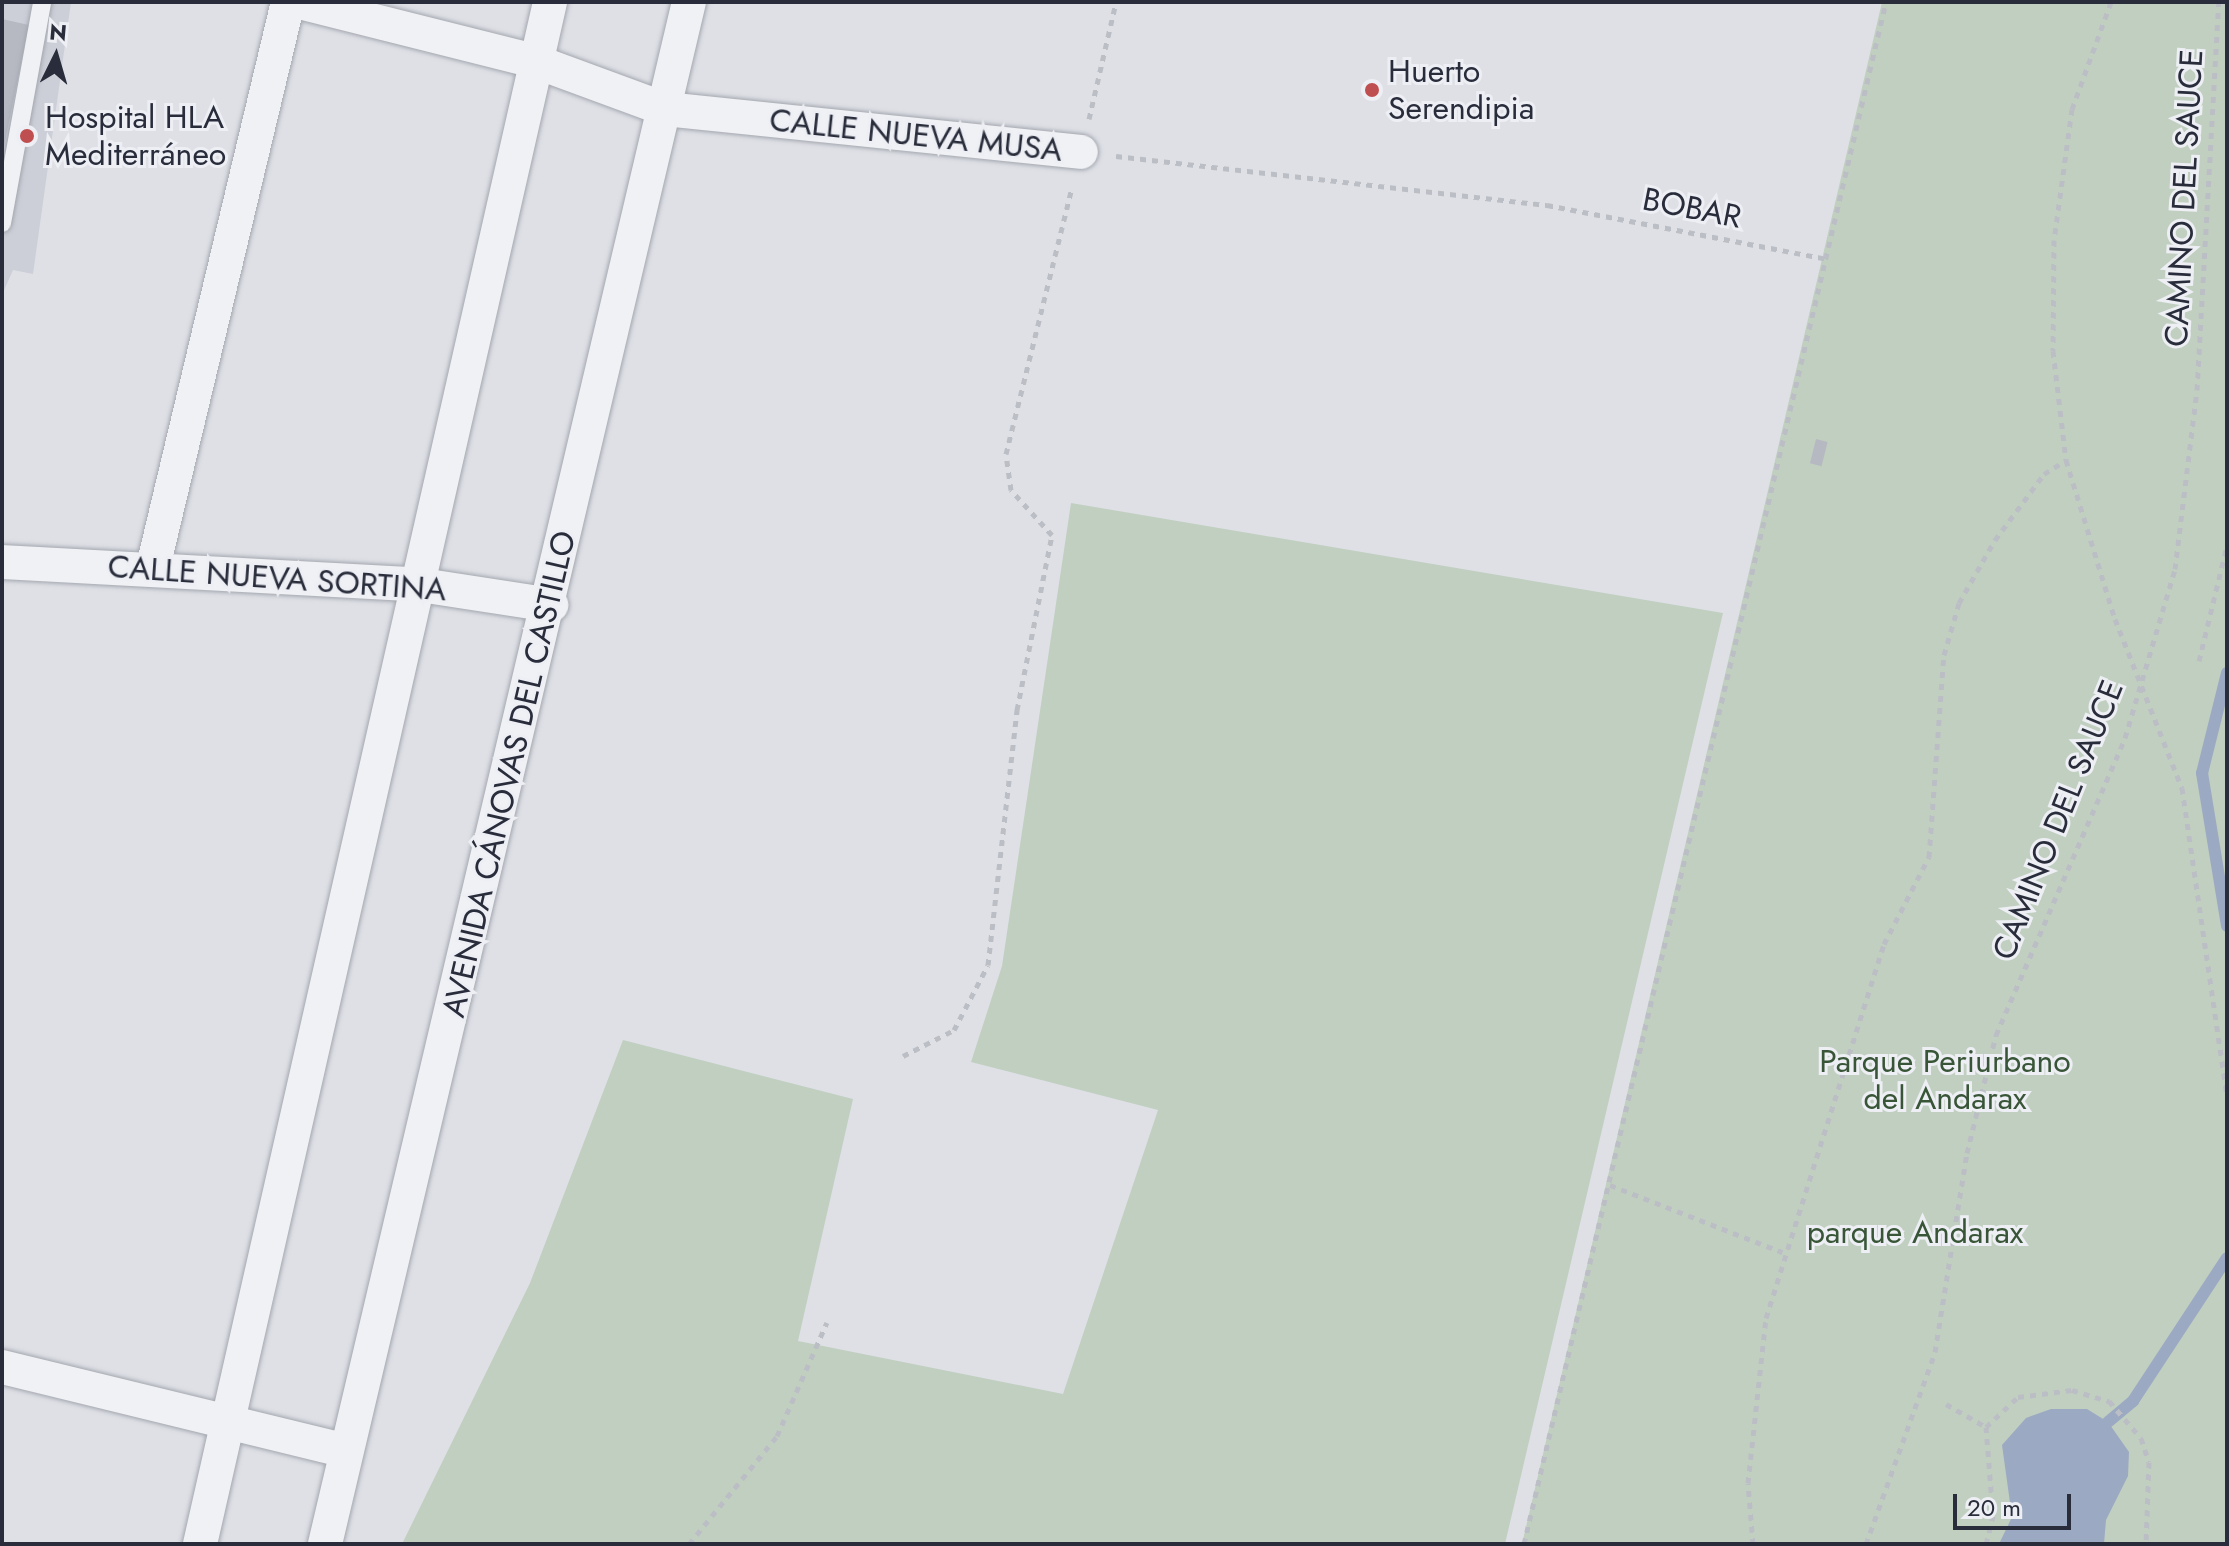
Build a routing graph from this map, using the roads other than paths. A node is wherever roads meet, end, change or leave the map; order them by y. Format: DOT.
graph roads {
  1 [pos="42,2"];
  2 [pos="288,2"];
  3 [pos="299,2"];
  4 [pos="550,2"];
  5 [pos="689,2"];
  6 [pos="537,62"];
  7 [pos="665,109"];
  8 [pos="1081,152"];
  9 [pos="2,223"];
  10 [pos="2,562"];
  11 [pos="153,567"];
  12 [pos="414,584"];
  13 [pos="551,605"];
  14 [pos="2,1367"];
  15 [pos="231,1424"];
  16 [pos="346,1451"];
  17 [pos="200,1544"];
  18 [pos="325,1544"];
  1 -- 9 [label="lane"];
  2 -- 11 [label="street"];
  3 -- 6 [label="street, CALLE NUEVA MUSA"];
  4 -- 6 [label="street"];
  5 -- 7 [label="street, AVENIDA CÁNOVAS DEL CASTILLO"];
  6 -- 7 [label="street, CALLE NUEVA MUSA"];
  6 -- 12 [label="street"];
  7 -- 8 [label="street, CALLE NUEVA MUSA"];
  7 -- 13 [label="street, AVENIDA CÁNOVAS DEL CASTILLO"];
  10 -- 11 [label="street, CALLE NUEVA SORTINA"];
  11 -- 12 [label="street, CALLE NUEVA SORTINA"];
  12 -- 13 [label="street, CALLE NUEVA SORTINA"];
  12 -- 15 [label="street"];
  13 -- 16 [label="street, AVENIDA CÁNOVAS DEL CASTILLO"];
  14 -- 15 [label="street"];
  15 -- 16 [label="street"];
  15 -- 17 [label="street"];
  16 -- 18 [label="street, AVENIDA CÁNOVAS DEL CASTILLO"];
}
